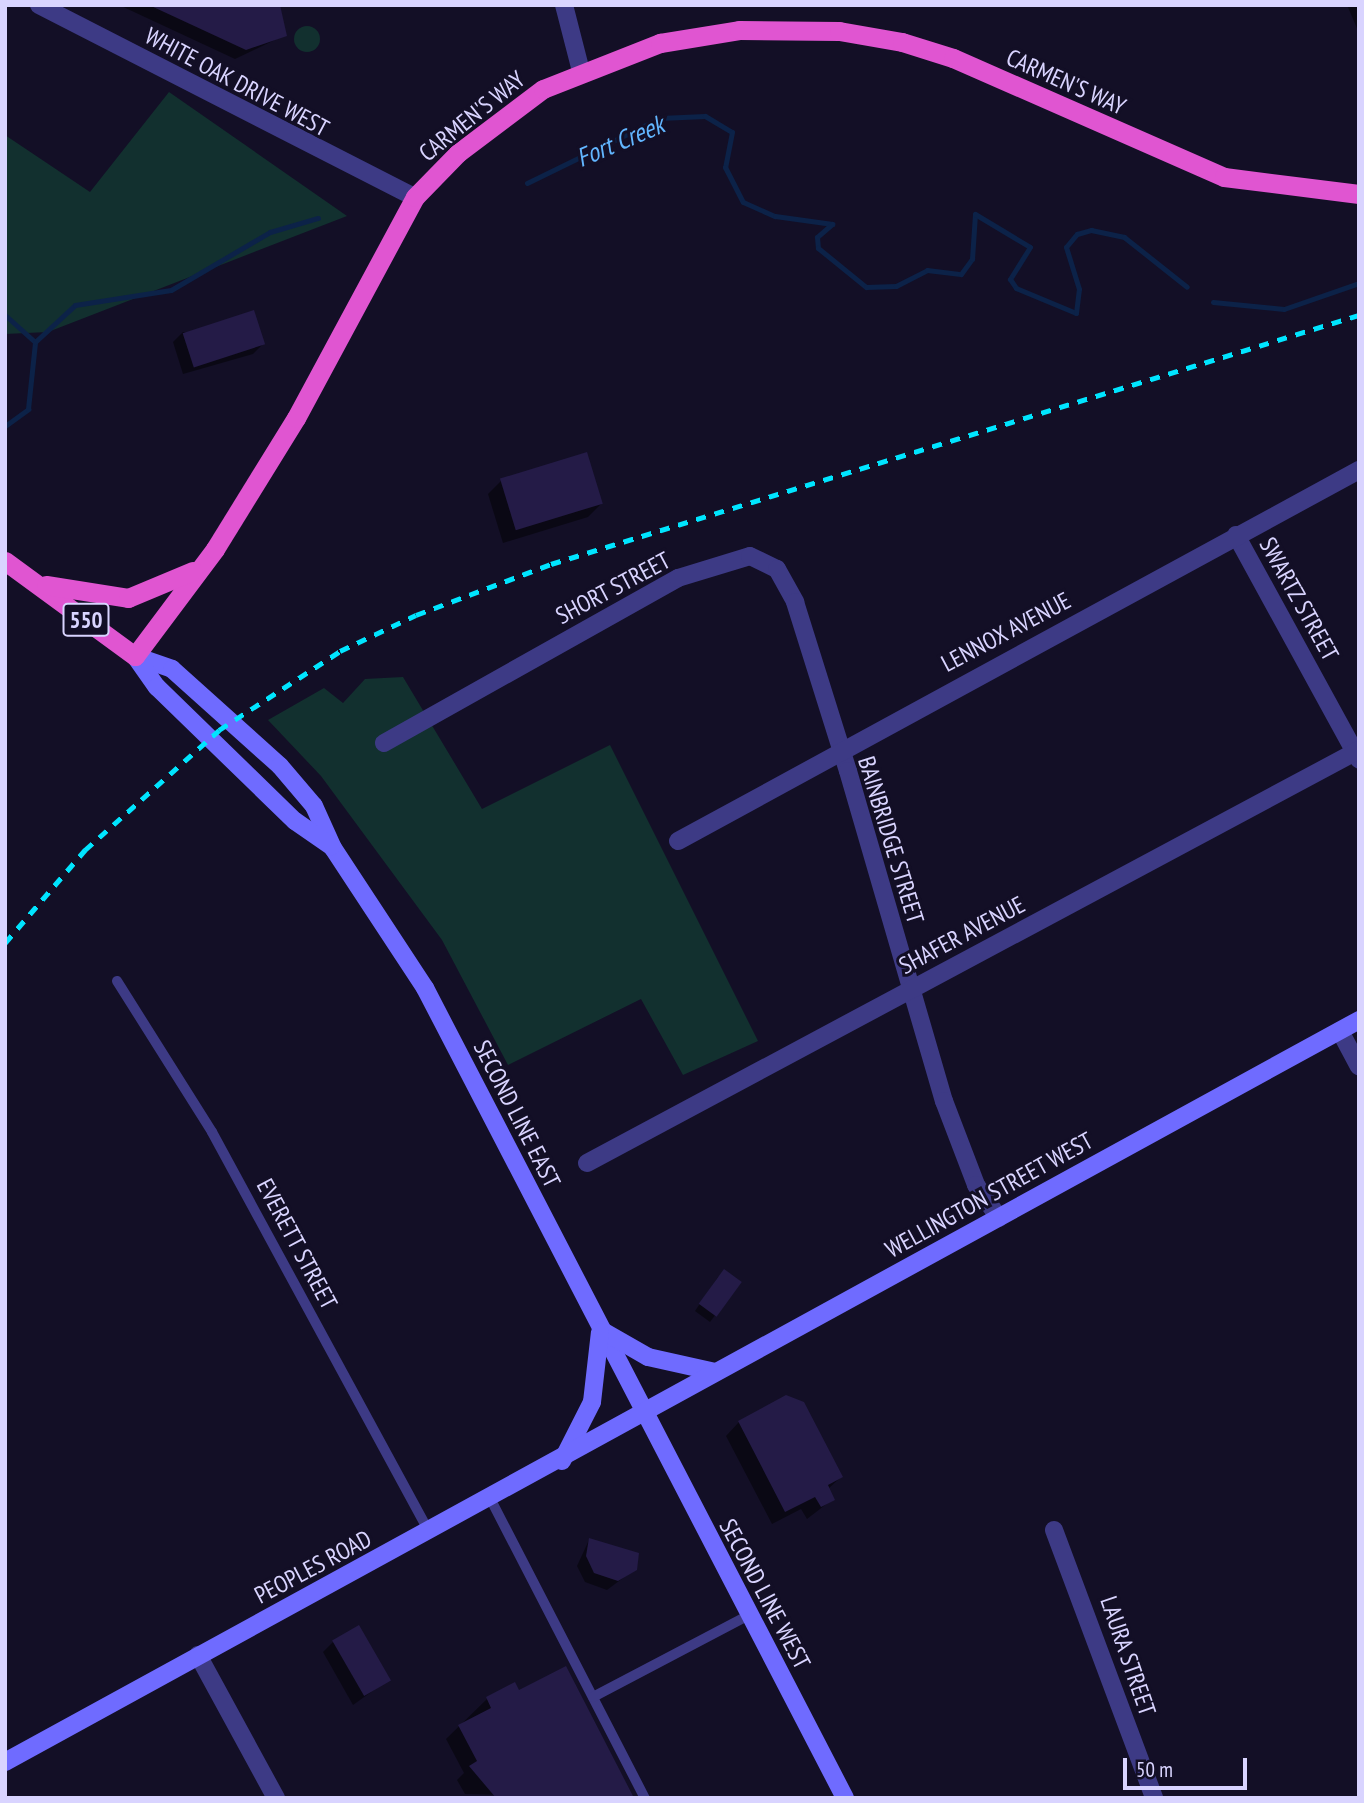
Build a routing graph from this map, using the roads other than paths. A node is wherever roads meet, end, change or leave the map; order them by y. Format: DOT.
graph roads {
  1 [pos="39,5"];
  2 [pos="564,5"];
  3 [pos="581,71"];
  4 [pos="1359,194"];
  5 [pos="415,197"];
  6 [pos="1359,470"];
  7 [pos="1236,536"];
  8 [pos="5,561"];
  9 [pos="204,564"];
  10 [pos="38,584"];
  11 [pos="135,656"];
  12 [pos="384,743"];
  13 [pos="837,752"];
  14 [pos="1357,754"];
  15 [pos="678,841"];
  16 [pos="333,848"];
  17 [pos="117,981"];
  18 [pos="914,988"];
  19 [pos="1359,1020"];
  20 [pos="1340,1031"];
  21 [pos="1359,1066"];
  22 [pos="587,1163"];
  23 [pos="999,1218"];
  24 [pos="600,1329"];
  25 [pos="715,1372"];
  26 [pos="642,1412"];
  27 [pos="562,1461"];
  28 [pos="491,1500"];
  29 [pos="1054,1530"];
  30 [pos="429,1533"];
  31 [pos="749,1615"];
  32 [pos="198,1655"];
  33 [pos="593,1697"];
  34 [pos="5,1762"];
  35 [pos="275,1798"];
  36 [pos="645,1798"];
  37 [pos="845,1798"];
  38 [pos="1154,1798"];
  1 -- 5 [label="street, WHITE OAK DRIVE WEST"];
  2 -- 3 [label="street"];
  3 -- 4 [label="highway, CARMEN'S WAY"];
  3 -- 5 [label="highway, CARMEN'S WAY"];
  5 -- 9 [label="highway, CARMEN'S WAY"];
  6 -- 7 [label="street, LENNOX AVENUE"];
  7 -- 13 [label="street, LENNOX AVENUE"];
  7 -- 14 [label="street, SWARTZ STREET"];
  8 -- 10 [label="highway, SECOND LINE EAST / 550"];
  9 -- 10 [label="highway"];
  9 -- 11 [label="highway, CARMEN'S WAY"];
  10 -- 11 [label="highway, SECOND LINE EAST / 550"];
  11 -- 16 [label="main road, SECOND LINE EAST / 550"];
  11 -- 16 [label="main road, SECOND LINE EAST / 550"];
  12 -- 13 [label="street, SHORT STREET"];
  13 -- 15 [label="street, LENNOX AVENUE"];
  13 -- 18 [label="street, BAINBRIDGE STREET"];
  14 -- 18 [label="street, SHAFER AVENUE"];
  16 -- 24 [label="main road, SECOND LINE EAST / 550"];
  17 -- 30 [label="lane, EVERETT STREET"];
  18 -- 22 [label="street, SHAFER AVENUE"];
  18 -- 23 [label="street, BAINBRIDGE STREET"];
  19 -- 20 [label="main road, WELLINGTON STREET WEST"];
  20 -- 21 [label="street"];
  20 -- 23 [label="main road, WELLINGTON STREET WEST"];
  23 -- 25 [label="main road, WELLINGTON STREET WEST"];
  24 -- 25 [label="main road"];
  24 -- 26 [label="main road, SECOND LINE EAST / 550"];
  24 -- 27 [label="main road"];
  25 -- 26 [label="main road, WELLINGTON STREET WEST"];
  26 -- 27 [label="main road, PEOPLES ROAD"];
  26 -- 31 [label="main road, SECOND LINE WEST / 550"];
  27 -- 28 [label="main road, PEOPLES ROAD"];
  28 -- 30 [label="main road, PEOPLES ROAD"];
  28 -- 33 [label="lane"];
  29 -- 38 [label="street, LAURA STREET"];
  30 -- 32 [label="main road, PEOPLES ROAD"];
  31 -- 33 [label="lane"];
  31 -- 37 [label="main road, SECOND LINE WEST / 550"];
  32 -- 34 [label="main road, PEOPLES ROAD"];
  32 -- 35 [label="street"];
  33 -- 36 [label="lane"];
}
